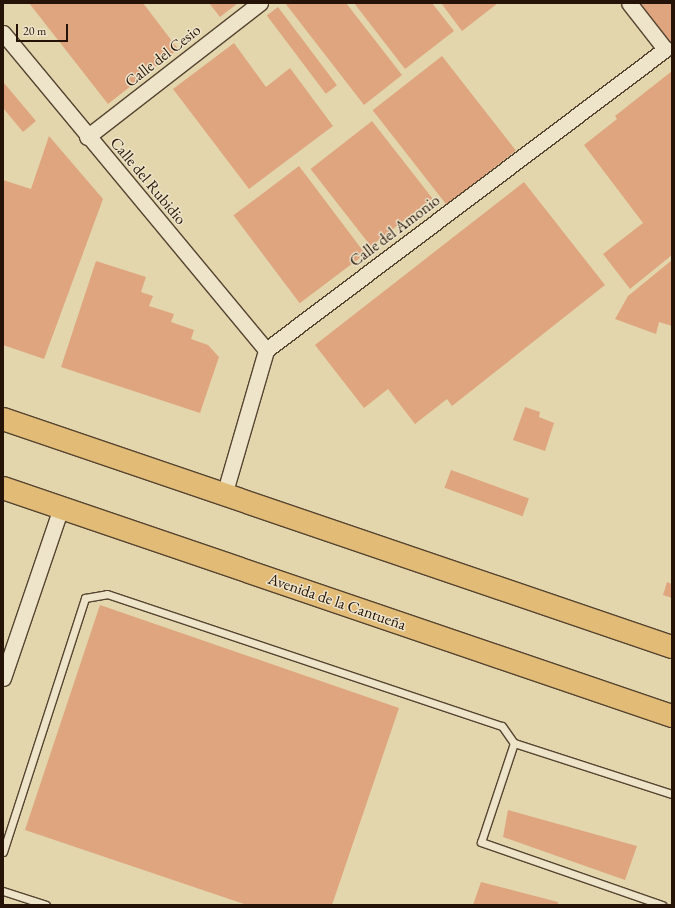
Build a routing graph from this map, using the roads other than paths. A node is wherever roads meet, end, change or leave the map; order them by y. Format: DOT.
graph roads {
  1 [pos="260,3"];
  2 [pos="629,3"];
  3 [pos="3,33"];
  4 [pos="87,137"];
  5 [pos="266,350"];
  6 [pos="3,419"];
  7 [pos="3,488"];
  8 [pos="224,495"];
  9 [pos="61,508"];
  10 [pos="672,646"];
  11 [pos="3,678"];
  12 [pos="672,716"];
  13 [pos="514,744"];
  14 [pos="672,794"];
  15 [pos="3,852"];
  16 [pos="3,891"];
  17 [pos="46,905"];
  18 [pos="662,905"];
  1 -- 4 [label="street, Calle del Cesio"];
  2 -- 5 [label="street, Calle del Amonio"];
  3 -- 4 [label="street, Calle del Rubidio"];
  4 -- 5 [label="street, Calle del Rubidio"];
  5 -- 8 [label="street"];
  6 -- 8 [label="main road"];
  7 -- 9 [label="main road, Avenida de la Cantueña"];
  8 -- 10 [label="main road"];
  9 -- 11 [label="street"];
  9 -- 12 [label="main road, Avenida de la Cantueña"];
  13 -- 14 [label="lane"];
  13 -- 15 [label="lane"];
  13 -- 18 [label="lane"];
  16 -- 17 [label="lane"];
}
